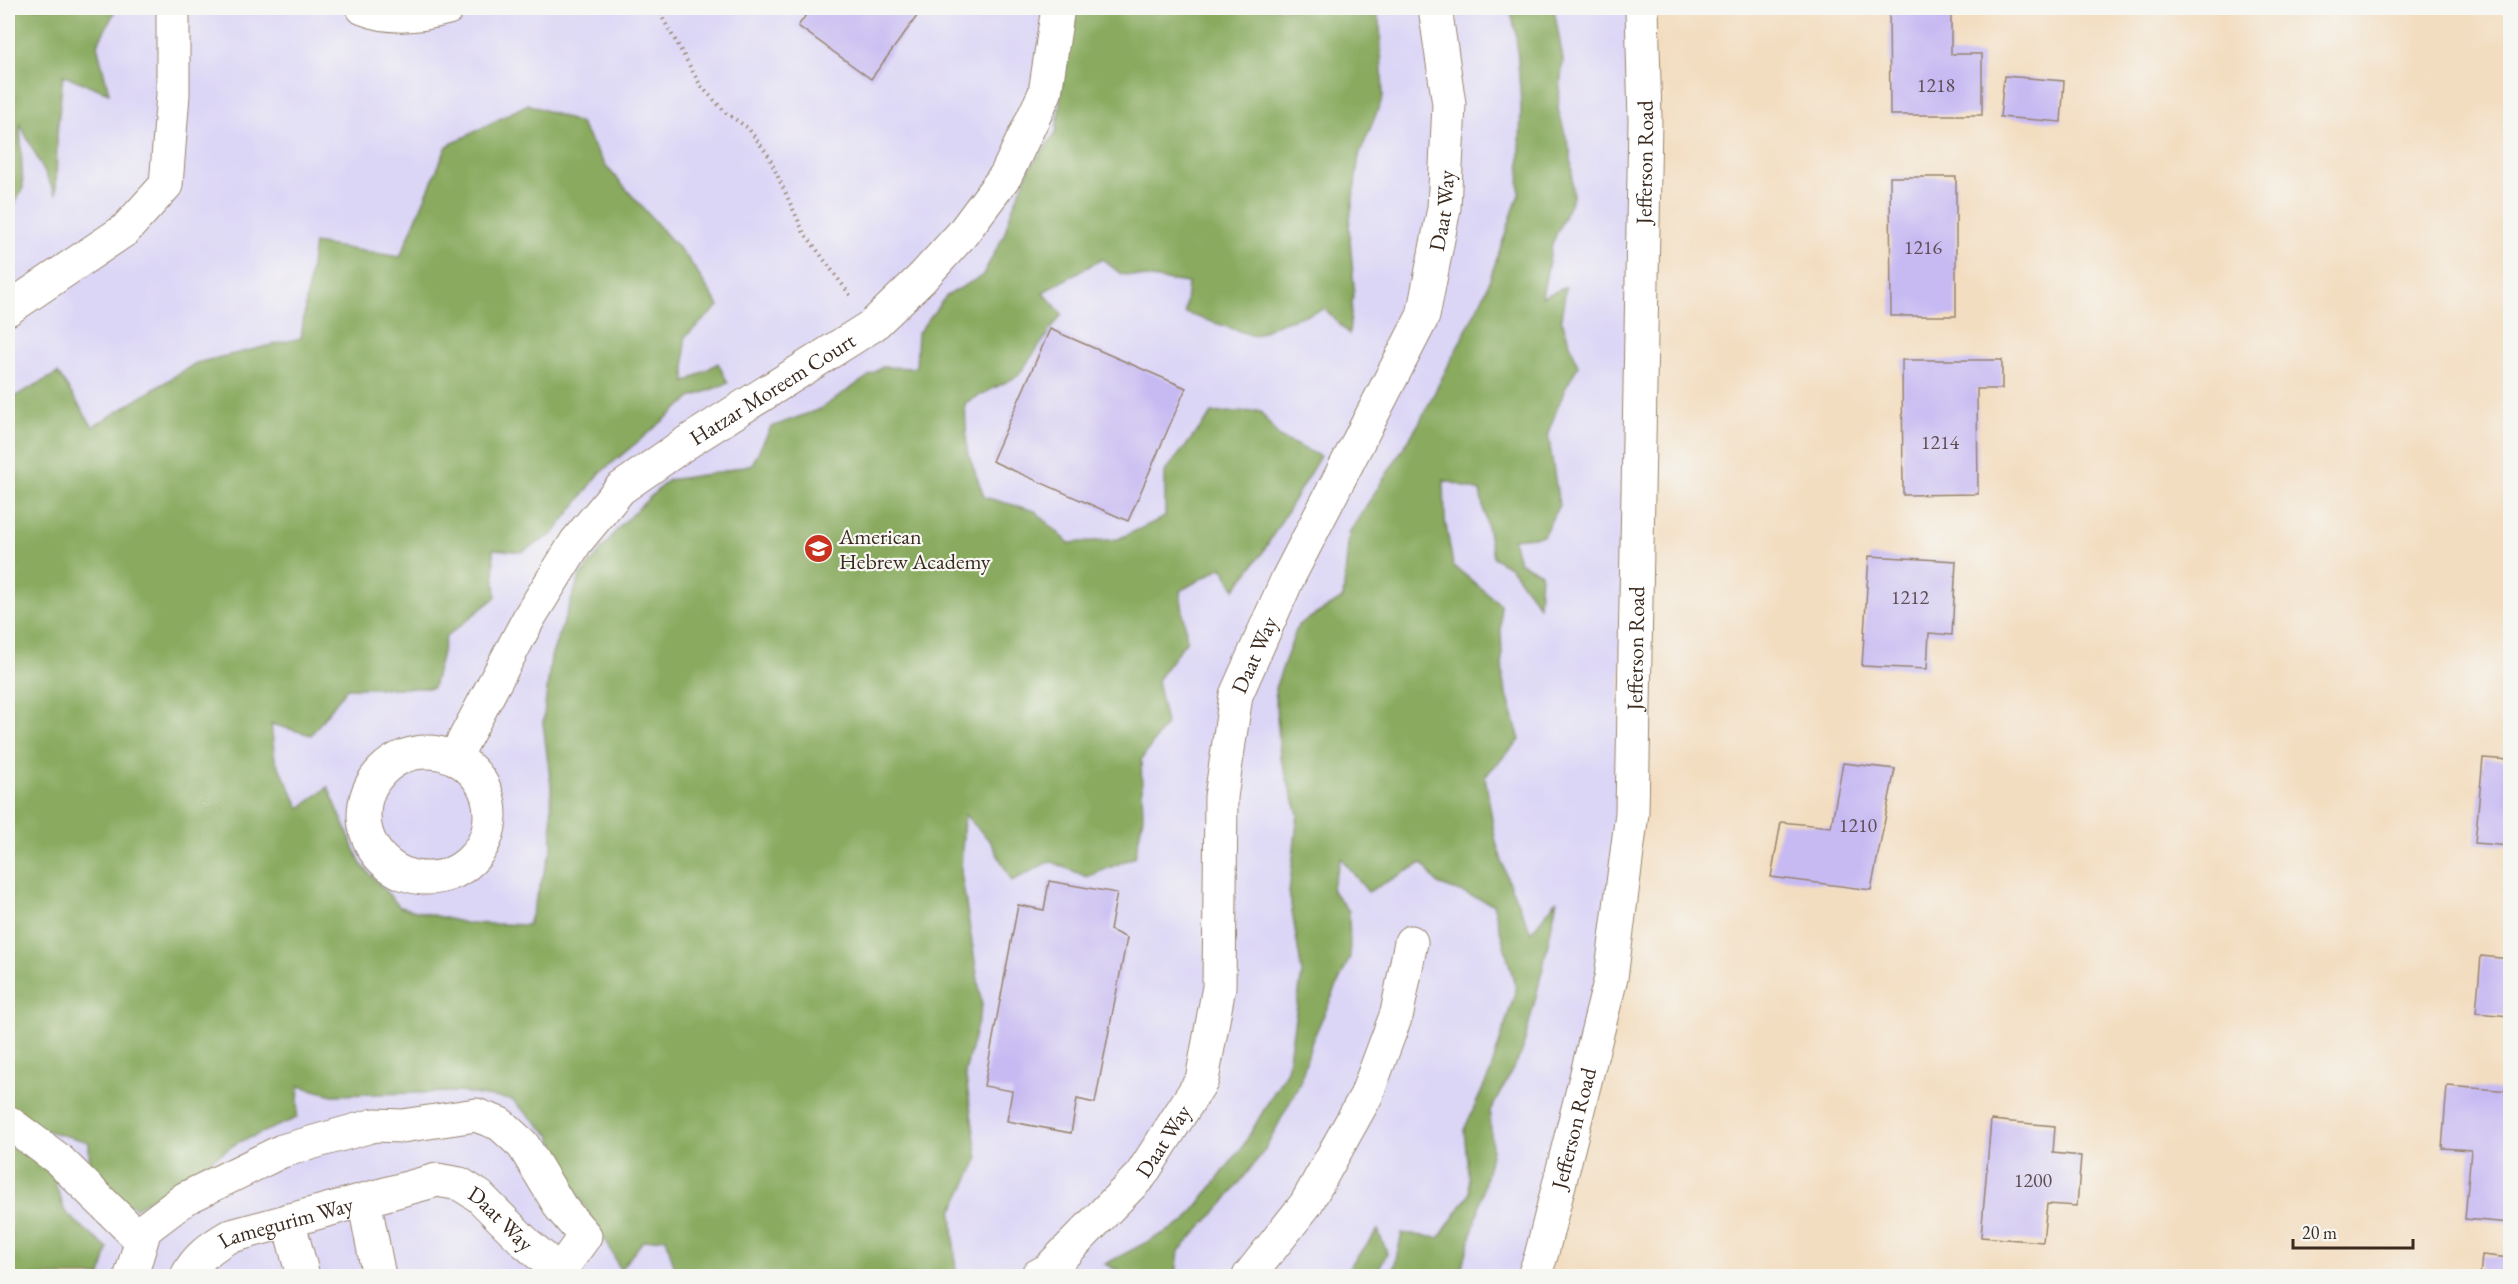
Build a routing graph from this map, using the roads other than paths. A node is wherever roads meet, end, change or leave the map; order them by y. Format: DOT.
graph roads {
  1 [pos="173,8"];
  2 [pos="363,8"];
  3 [pos="448,8"];
  4 [pos="1058,8"];
  5 [pos="1435,8"];
  6 [pos="1642,8"];
  7 [pos="8,309"];
  8 [pos="455,758"];
  9 [pos="1411,942"];
  10 [pos="8,1122"];
  11 [pos="364,1200"];
  12 [pos="288,1220"];
  13 [pos="141,1240"];
  14 [pos="562,1274"];
  15 [pos="1046,1274"];
  16 [pos="131,1276"];
  17 [pos="187,1276"];
  18 [pos="303,1276"];
  19 [pos="380,1276"];
  20 [pos="1249,1276"];
  21 [pos="1534,1276"];
  1 -- 7 [label="street"];
  2 -- 3 [label="street"];
  4 -- 8 [label="street, Hatzar Moreem Court"];
  5 -- 15 [label="street, Daat Way"];
  6 -- 21 [label="street, Jefferson Road"];
  9 -- 20 [label="street"];
  10 -- 13 [label="street"];
  11 -- 12 [label="street, Lamegurim Way"];
  11 -- 14 [label="street, Daat Way"];
  11 -- 19 [label="street"];
  12 -- 17 [label="street, Lamegurim Way"];
  12 -- 18 [label="street"];
  13 -- 14 [label="street"];
  13 -- 16 [label="street"];
}
